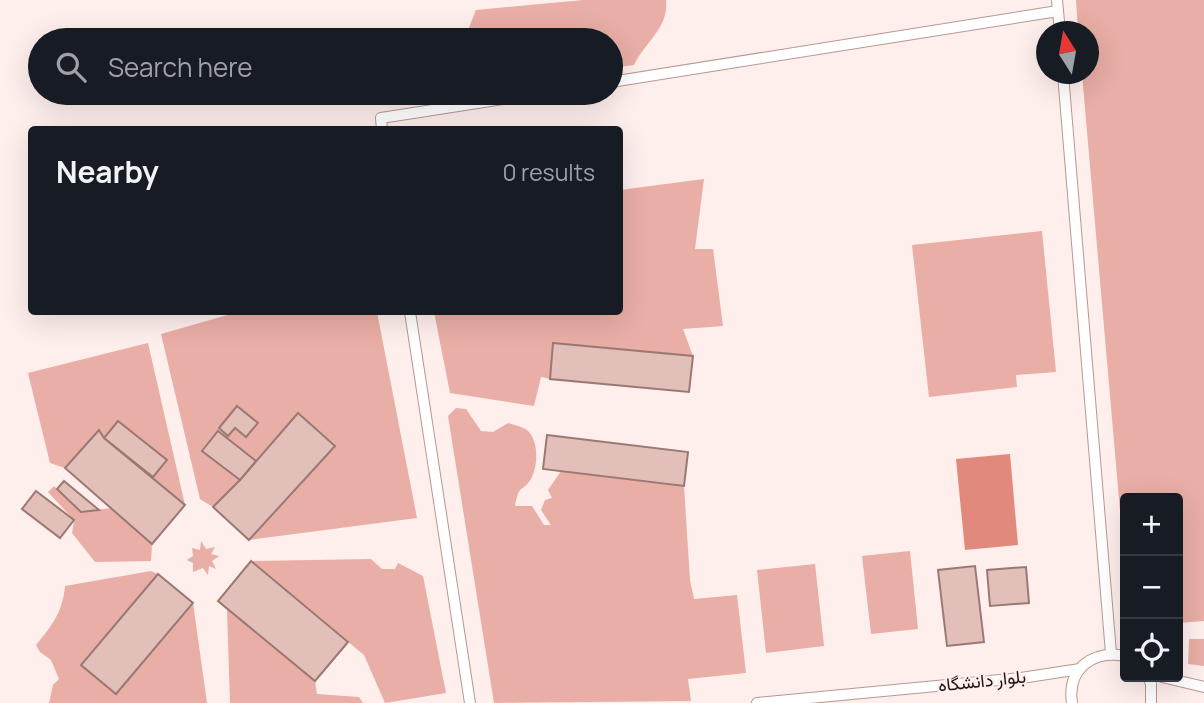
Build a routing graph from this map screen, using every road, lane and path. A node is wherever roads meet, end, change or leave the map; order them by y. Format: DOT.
graph roads {
  1 [pos="1057,5"];
  2 [pos="623,80"];
  3 [pos="1064,84"];
  4 [pos="465,105"];
  5 [pos="382,126"];
  6 [pos="410,315"];
  7 [pos="1111,653"];
  8 [pos="1120,655"];
  9 [pos="1080,669"];
  10 [pos="1151,682"];
  11 [pos="1183,682"];
  12 [pos="1204,687"];
  13 [pos="470,703"];
  14 [pos="757,703"];
  15 [pos="1072,703"];
  16 [pos="1151,703"];
  1 -- 2 [label="lane"];
  3 -- 7 [label="lane"];
  4 -- 5 [label="lane"];
  6 -- 13 [label="lane"];
  7 -- 8 [label="lane"];
  7 -- 9 [label="lane, بلوار دانشگاه"];
  9 -- 14 [label="lane, بلوار دانشگاه"];
  9 -- 15 [label="lane"];
  10 -- 16 [label="lane"];
  11 -- 12 [label="lane"];
}
